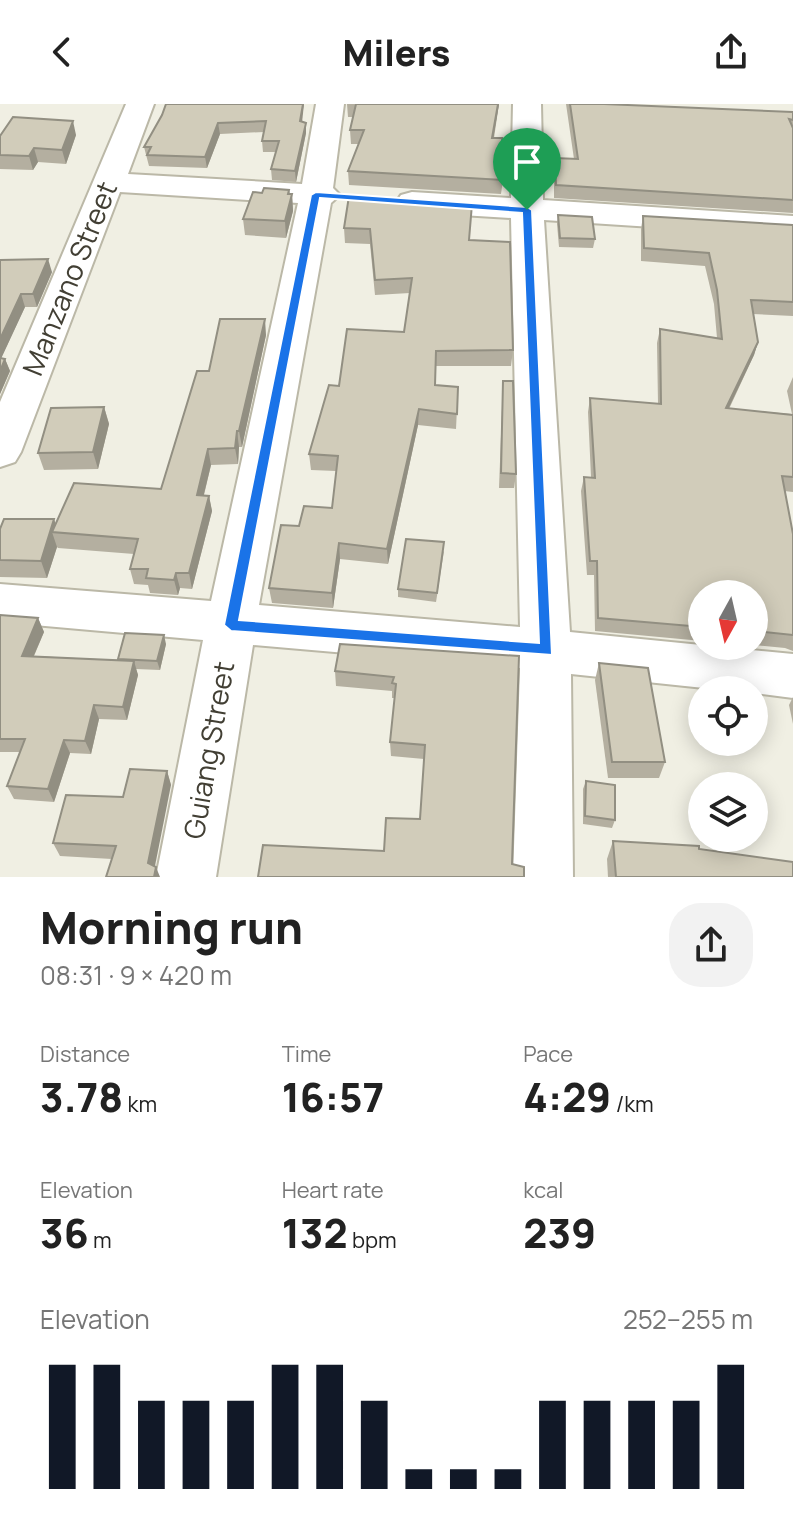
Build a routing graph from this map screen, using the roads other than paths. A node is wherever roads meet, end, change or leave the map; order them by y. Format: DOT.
graph roads {
  1 [pos="140,104"];
  2 [pos="330,104"];
  3 [pos="527,104"];
  4 [pos="107,182"];
  5 [pos="316,195"];
  6 [pos="527,210"];
  7 [pos="793,226"];
  8 [pos="0,452"];
  9 [pos="0,603"];
  10 [pos="231,625"];
  11 [pos="546,650"];
  12 [pos="793,676"];
  13 [pos="186,877"];
  14 [pos="543,877"];
  1 -- 4 [label="street, Manzano Street"];
  2 -- 5 [label="street, Guiang Street"];
  3 -- 6 [label="street"];
  4 -- 5 [label="street"];
  4 -- 8 [label="street, Manzano Street"];
  5 -- 6 [label="street"];
  5 -- 10 [label="street, Guiang Street"];
  6 -- 7 [label="street"];
  6 -- 11 [label="street"];
  9 -- 10 [label="street"];
  10 -- 11 [label="street"];
  10 -- 13 [label="street, Guiang Street"];
  11 -- 12 [label="street"];
  11 -- 14 [label="street"];
}
